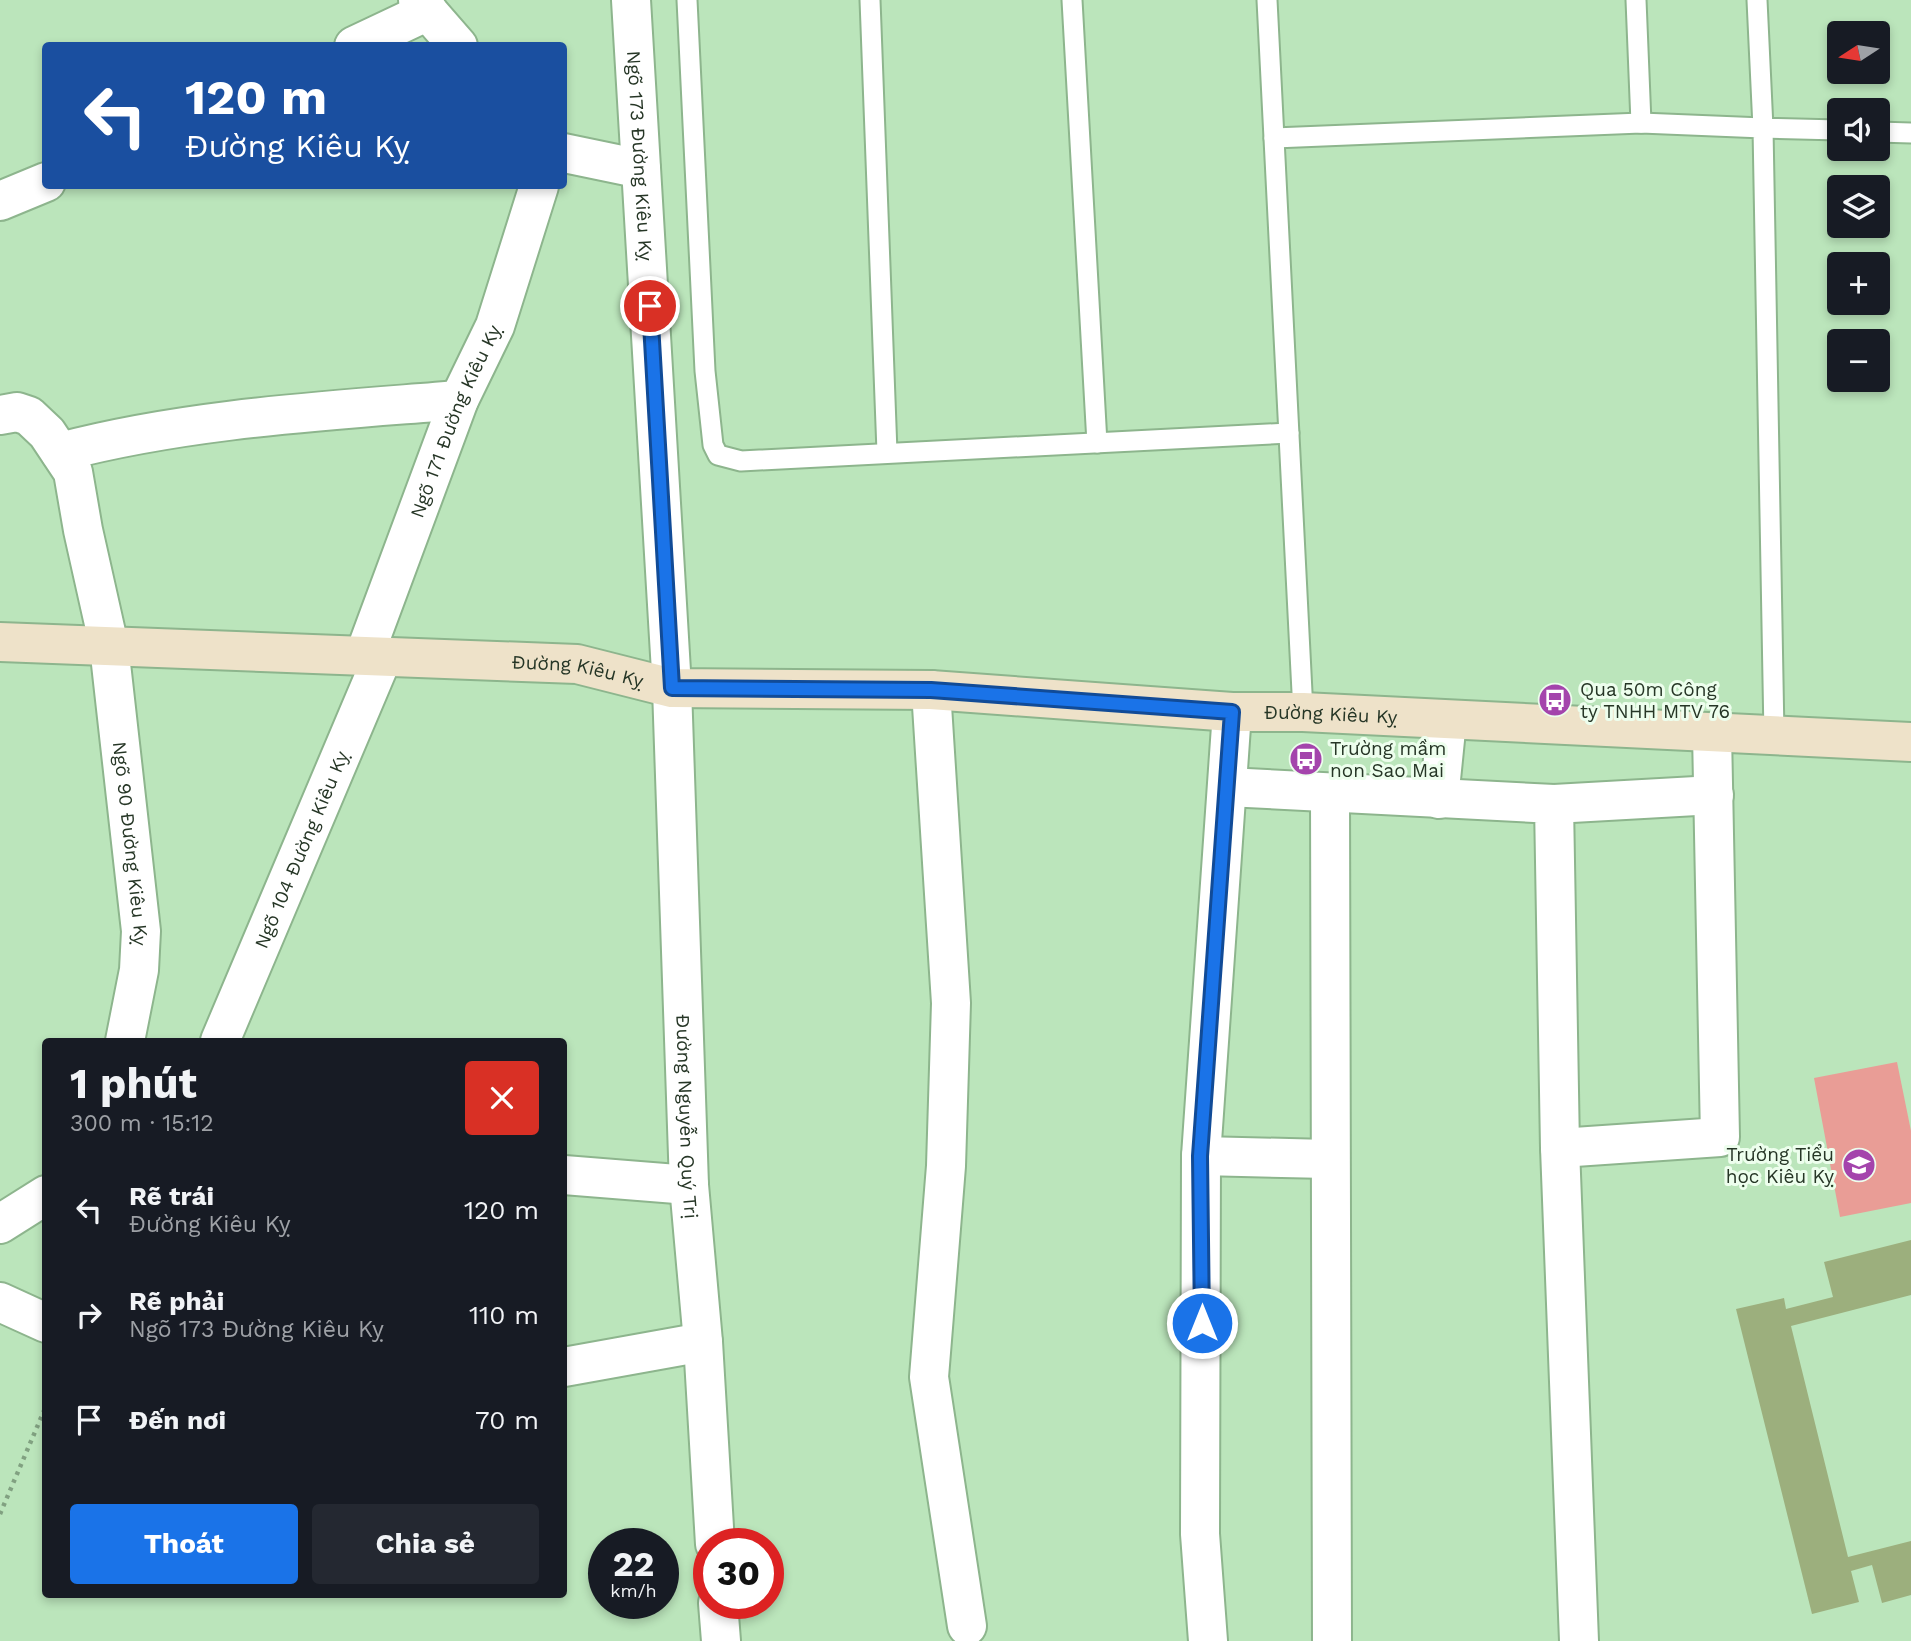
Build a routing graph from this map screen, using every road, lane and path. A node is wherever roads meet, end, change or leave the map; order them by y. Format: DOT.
graph roads {
  1 [pos="631,0"];
  2 [pos="687,0"];
  3 [pos="870,0"];
  4 [pos="1072,0"];
  5 [pos="1267,0"];
  6 [pos="1636,0"];
  7 [pos="1757,0"];
  8 [pos="423,6"];
  9 [pos="361,42"];
  10 [pos="454,42"];
  11 [pos="1641,123"];
  12 [pos="1763,128"];
  13 [pos="1827,130"];
  14 [pos="1890,132"];
  15 [pos="1911,133"];
  16 [pos="1274,138"];
  17 [pos="567,154"];
  18 [pos="641,169"];
  19 [pos="42,184"];
  20 [pos="539,189"];
  21 [pos="0,201"];
  22 [pos="459,400"];
  23 [pos="0,415"];
  24 [pos="1289,433"];
  25 [pos="1097,443"];
  26 [pos="60,452"];
  27 [pos="887,452"];
  28 [pos="0,642"];
  29 [pos="109,646"];
  30 [pos="374,656"];
  31 [pos="672,688"];
  32 [pos="931,690"];
  33 [pos="1232,712"];
  34 [pos="1303,712"];
  35 [pos="1447,720"];
  36 [pos="1712,733"];
  37 [pos="1774,736"];
  38 [pos="1911,742"];
  39 [pos="1227,787"];
  40 [pos="1330,794"];
  41 [pos="1714,795"];
  42 [pos="1438,799"];
  43 [pos="1554,804"];
  44 [pos="126,1038"];
  45 [pos="221,1038"];
  46 [pos="1560,1148"];
  47 [pos="1200,1156"];
  48 [pos="1328,1159"];
  49 [pos="567,1175"];
  50 [pos="689,1185"];
  51 [pos="42,1198"];
  52 [pos="0,1224"];
  53 [pos="0,1302"];
  54 [pos="42,1322"];
  55 [pos="704,1342"];
  56 [pos="567,1366"];
  57 [pos="42,1415"];
  58 [pos="0,1514"];
  59 [pos="714,1528"];
  60 [pos="719,1619"];
  61 [pos="967,1626"];
  62 [pos="720,1641"];
  63 [pos="1208,1641"];
  64 [pos="1332,1641"];
  65 [pos="1579,1641"];
  1 -- 18 [label="street, Ngõ 173 Đường Kiêu Kỵ"];
  2 -- 27 [label="lane"];
  3 -- 27 [label="lane"];
  4 -- 25 [label="lane"];
  5 -- 16 [label="lane"];
  6 -- 11 [label="lane"];
  7 -- 12 [label="lane"];
  8 -- 9 [label="street"];
  8 -- 10 [label="street"];
  11 -- 12 [label="lane"];
  11 -- 16 [label="lane"];
  12 -- 13 [label="lane"];
  12 -- 37 [label="lane"];
  14 -- 15 [label="lane"];
  16 -- 24 [label="lane"];
  17 -- 18 [label="street"];
  18 -- 31 [label="street, Ngõ 173 Đường Kiêu Kỵ"];
  19 -- 21 [label="street"];
  20 -- 22 [label="street, Ngõ 171 Đường Kiêu Kỵ"];
  22 -- 26 [label="street"];
  22 -- 30 [label="street, Ngõ 171 Đường Kiêu Kỵ"];
  23 -- 26 [label="street, Ngõ 90 Đường Kiêu Kỵ"];
  24 -- 25 [label="lane"];
  24 -- 34 [label="lane"];
  25 -- 27 [label="lane"];
  26 -- 29 [label="street, Ngõ 90 Đường Kiêu Kỵ"];
  28 -- 29 [label="main road, Đường Kiêu Kỵ"];
  29 -- 30 [label="main road, Đường Kiêu Kỵ"];
  29 -- 44 [label="street, Ngõ 90 Đường Kiêu Kỵ"];
  30 -- 31 [label="main road, Đường Kiêu Kỵ"];
  30 -- 45 [label="street, Ngõ 104 Đường Kiêu Kỵ"];
  31 -- 32 [label="main road, Đường Kiêu Kỵ"];
  31 -- 50 [label="street, Đường Nguyễn Quý Trị"];
  32 -- 33 [label="main road, Đường Kiêu Kỵ"];
  32 -- 61 [label="street"];
  33 -- 34 [label="main road, Đường Kiêu Kỵ"];
  33 -- 39 [label="street"];
  34 -- 35 [label="main road, Đường Kiêu Kỵ"];
  35 -- 36 [label="main road, Đường Kiêu Kỵ"];
  35 -- 42 [label="street"];
  36 -- 37 [label="main road, Đường Kiêu Kỵ"];
  36 -- 41 [label="street"];
  37 -- 38 [label="main road, Đường Kiêu Kỵ"];
  39 -- 40 [label="street"];
  39 -- 47 [label="street"];
  40 -- 42 [label="street"];
  40 -- 48 [label="street"];
  41 -- 43 [label="street"];
  41 -- 46 [label="street"];
  42 -- 43 [label="street"];
  43 -- 46 [label="street"];
  46 -- 65 [label="street"];
  47 -- 48 [label="street"];
  47 -- 63 [label="street"];
  48 -- 64 [label="street"];
  49 -- 50 [label="street"];
  50 -- 55 [label="street, Đường Nguyễn Quý Trị"];
  51 -- 52 [label="street"];
  53 -- 54 [label="street"];
  55 -- 56 [label="street"];
  55 -- 59 [label="street, Đường Nguyễn Quý Trị"];
  57 -- 58 [label="path"];
  60 -- 62 [label="street"];
}
